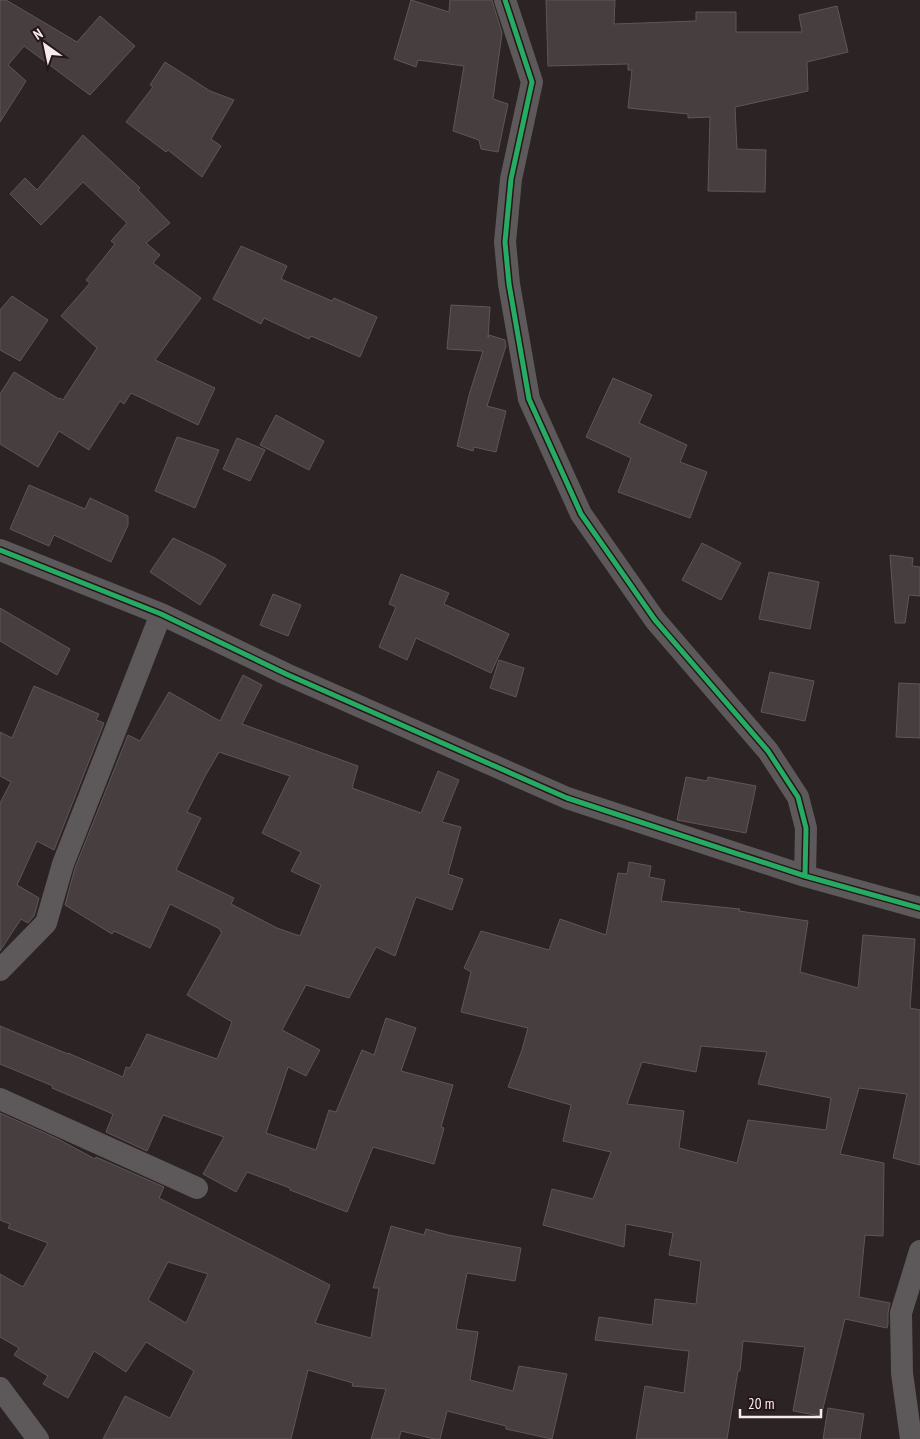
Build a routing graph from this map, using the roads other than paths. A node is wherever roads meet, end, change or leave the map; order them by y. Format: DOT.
graph roads {
  1 [pos="505,0"];
  2 [pos="0,550"];
  3 [pos="160,614"];
  4 [pos="805,876"];
  5 [pos="920,908"];
  6 [pos="0,970"];
  7 [pos="0,1099"];
  8 [pos="197,1188"];
  9 [pos="920,1252"];
  10 [pos="0,1388"];
  11 [pos="38,1439"];
  12 [pos="911,1439"];
  1 -- 4 [label="street"];
  2 -- 3 [label="street"];
  3 -- 4 [label="street"];
  3 -- 6 [label="street"];
  4 -- 5 [label="street"];
  7 -- 8 [label="street"];
  9 -- 12 [label="street"];
  10 -- 11 [label="street"];
}
